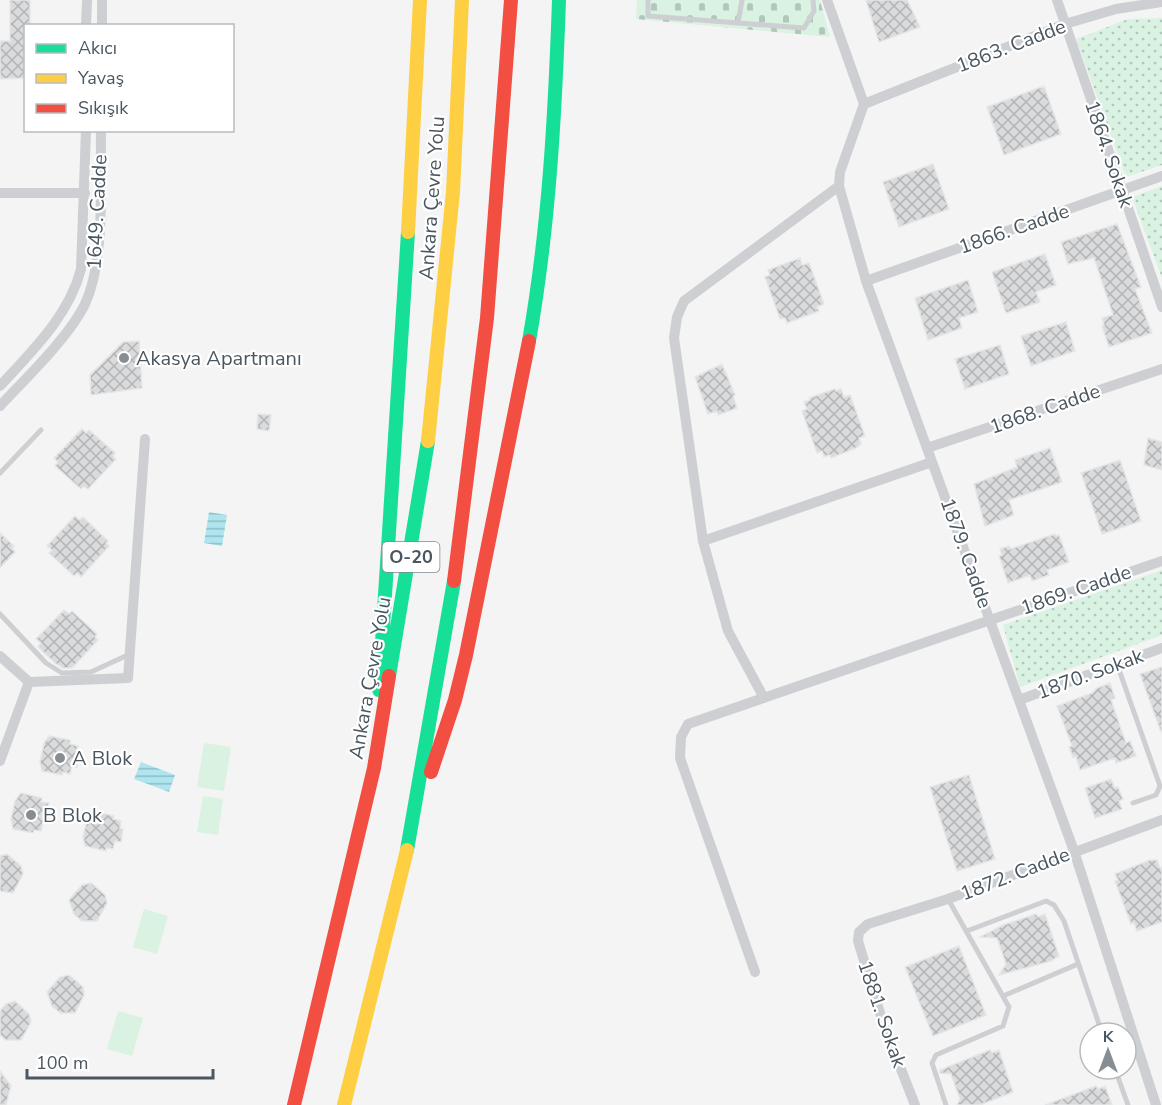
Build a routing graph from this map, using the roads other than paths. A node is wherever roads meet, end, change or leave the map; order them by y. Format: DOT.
graph roads {
  1 [pos="87,0"];
  2 [pos="102,0"];
  3 [pos="420,0"];
  4 [pos="462,0"];
  5 [pos="510,0"];
  6 [pos="559,0"];
  7 [pos="648,0"];
  8 [pos="742,0"];
  9 [pos="813,0"];
  10 [pos="827,0"];
  11 [pos="1058,0"];
  12 [pos="1162,2"];
  13 [pos="738,23"];
  14 [pos="86,24"];
  15 [pos="102,24"];
  16 [pos="1065,24"];
  17 [pos="864,104"];
  18 [pos="86,132"];
  19 [pos="100,132"];
  20 [pos="1162,176"];
  21 [pos="839,186"];
  22 [pos="1122,191"];
  23 [pos="0,193"];
  24 [pos="85,193"];
  25 [pos="866,281"];
  26 [pos="1162,307"];
  27 [pos="1162,369"];
  28 [pos="0,386"];
  29 [pos="0,406"];
  30 [pos="41,430"];
  31 [pos="145,439"];
  32 [pos="927,448"];
  33 [pos="932,462"];
  34 [pos="0,473"];
  35 [pos="703,541"];
  36 [pos="1162,561"];
  37 [pos="0,614"];
  38 [pos="990,620"];
  39 [pos="1162,648"];
  40 [pos="130,654"];
  41 [pos="0,656"];
  42 [pos="1117,664"];
  43 [pos="29,682"];
  44 [pos="765,698"];
  45 [pos="1019,700"];
  46 [pos="0,761"];
  47 [pos="374,768"];
  48 [pos="1133,803"];
  49 [pos="1162,820"];
  50 [pos="408,845"];
  51 [pos="1074,851"];
  52 [pos="948,899"];
  53 [pos="868,924"];
  54 [pos="968,931"];
  55 [pos="1078,964"];
  56 [pos="755,972"];
  57 [pos="1003,996"];
  58 [pos="1098,1021"];
  59 [pos="1119,1081"];
  60 [pos="294,1105"];
  61 [pos="344,1105"];
  62 [pos="915,1105"];
  63 [pos="946,1105"];
  64 [pos="1128,1105"];
  65 [pos="1156,1105"];
  1 -- 14 [label="street"];
  2 -- 15 [label="street"];
  3 -- 47 [label="highway"];
  4 -- 47 [label="highway, Ankara Çevre Yolu / O-20"];
  5 -- 50 [label="highway, O-20"];
  6 -- 50 [label="highway"];
  7 -- 13 [label="lane"];
  8 -- 13 [label="lane"];
  9 -- 13 [label="lane"];
  10 -- 17 [label="street"];
  11 -- 16 [label="street, 1864. Sokak"];
  12 -- 16 [label="street, 1863. Cadde"];
  16 -- 17 [label="street, 1863. Cadde"];
  16 -- 22 [label="street, 1864. Sokak"];
  17 -- 21 [label="street, 1879. Cadde"];
  18 -- 24 [label="street, 1649. Cadde"];
  19 -- 29 [label="street, 1649. Cadde"];
  20 -- 22 [label="street, 1866. Cadde"];
  21 -- 25 [label="street, 1879. Cadde"];
  21 -- 35 [label="street"];
  22 -- 25 [label="street, 1866. Cadde"];
  22 -- 26 [label="street, 1864. Sokak"];
  23 -- 24 [label="street"];
  24 -- 28 [label="street, 1649. Cadde"];
  25 -- 32 [label="street, 1879. Cadde"];
  27 -- 32 [label="street, 1868. Cadde"];
  30 -- 34 [label="lane"];
  31 -- 40 [label="street"];
  32 -- 33 [label="street, 1879. Cadde"];
  33 -- 35 [label="street"];
  33 -- 38 [label="street, 1879. Cadde"];
  35 -- 44 [label="street"];
  36 -- 38 [label="street, 1869. Cadde"];
  37 -- 40 [label="lane"];
  38 -- 44 [label="street, 1869. Cadde"];
  38 -- 45 [label="street, 1879. Cadde"];
  39 -- 42 [label="street, 1870. Sokak"];
  40 -- 43 [label="street"];
  41 -- 43 [label="street"];
  42 -- 45 [label="street, 1870. Sokak"];
  42 -- 48 [label="lane"];
  43 -- 46 [label="street"];
  44 -- 56 [label="street, 1869. Cadde"];
  45 -- 51 [label="street, 1879. Cadde"];
  47 -- 60 [label="highway, Ankara Çevre Yolu / O-20"];
  49 -- 51 [label="street, 1872. Cadde"];
  50 -- 61 [label="highway, O-20"];
  51 -- 52 [label="street, 1872. Cadde"];
  51 -- 65 [label="street, 1879. Cadde"];
  52 -- 53 [label="street, 1872. Cadde"];
  52 -- 54 [label="lane"];
  53 -- 62 [label="street, 1881. Sokak"];
  54 -- 55 [label="lane"];
  54 -- 57 [label="lane"];
  55 -- 57 [label="lane"];
  55 -- 58 [label="lane"];
  57 -- 63 [label="lane"];
  59 -- 64 [label="lane"];
}
